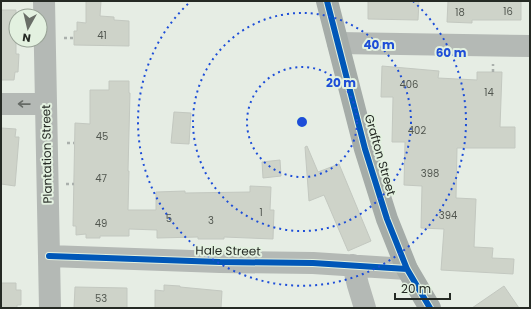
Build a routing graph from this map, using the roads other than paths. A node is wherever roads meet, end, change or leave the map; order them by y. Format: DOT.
graph roads {
  1 [pos="44,1"];
  2 [pos="328,1"];
  3 [pos="338,43"];
  4 [pos="530,46"];
  5 [pos="1,104"];
  6 [pos="46,104"];
  7 [pos="49,256"];
  8 [pos="353,265"];
  9 [pos="407,269"];
  10 [pos="50,308"];
  11 [pos="365,308"];
  12 [pos="430,308"];
  1 -- 6 [label="street, Plantation Street"];
  2 -- 3 [label="highway, Grafton Street"];
  3 -- 4 [label="street"];
  3 -- 9 [label="highway, Grafton Street"];
  6 -- 5 [label="street, one-way"];
  6 -- 7 [label="street, Plantation Street"];
  7 -- 8 [label="street, Hale Street"];
  7 -- 10 [label="street, Plantation Street"];
  8 -- 9 [label="street, Hale Street"];
  8 -- 11 [label="street"];
  9 -- 12 [label="highway, Grafton Street"];
}
